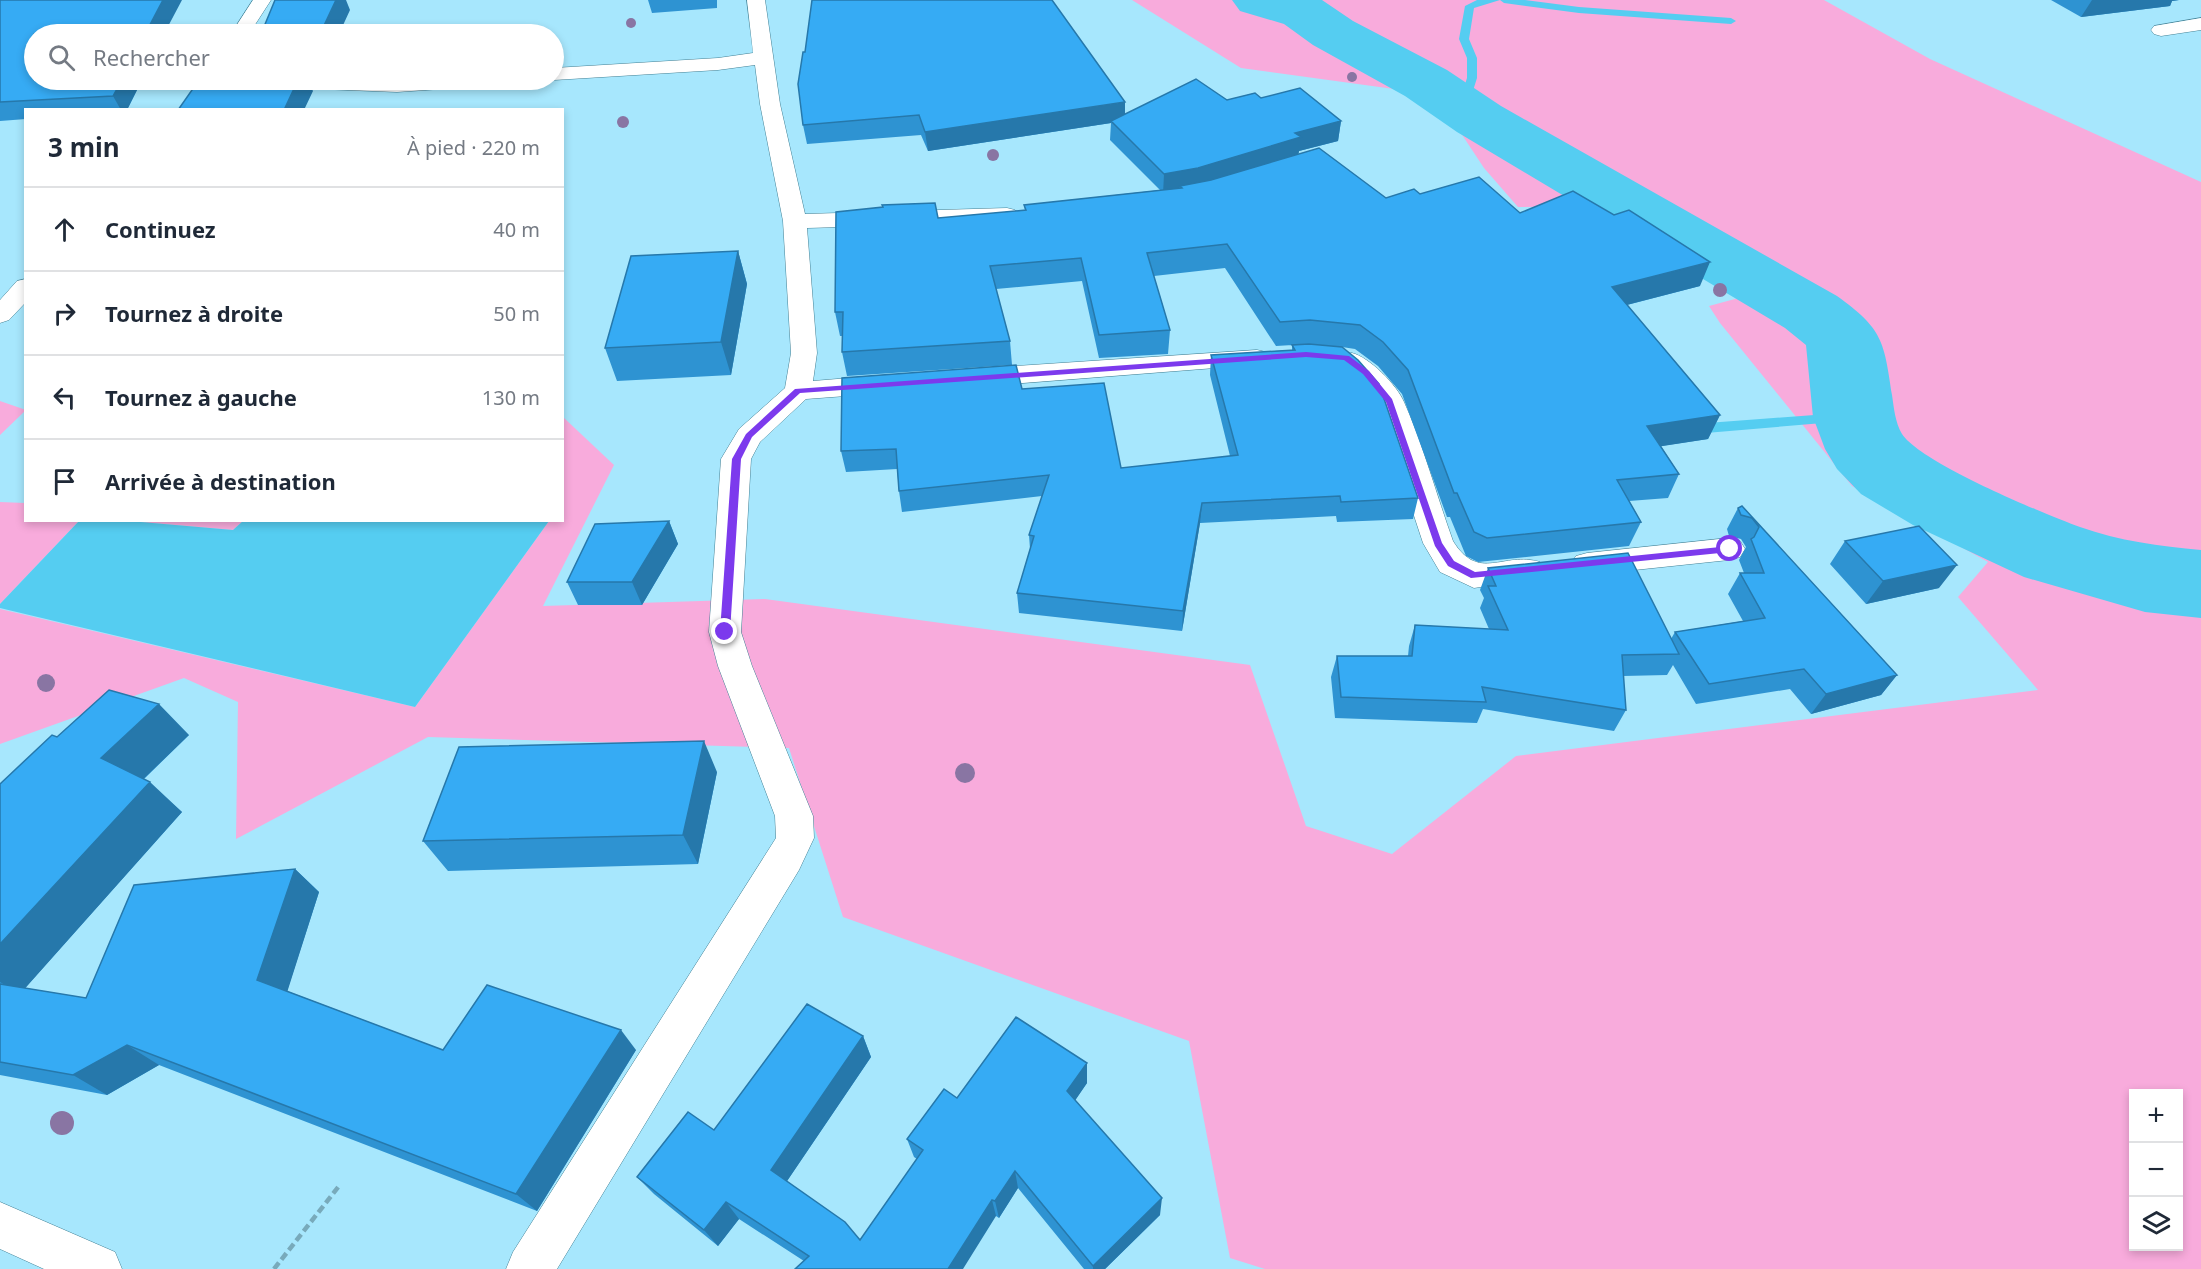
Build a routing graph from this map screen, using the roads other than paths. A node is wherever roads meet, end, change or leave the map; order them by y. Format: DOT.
graph roads {
  1 [pos="262,0"];
  2 [pos="756,0"];
  3 [pos="246,24"];
  4 [pos="2201,24"];
  5 [pos="2161,30"];
  6 [pos="764,58"];
  7 [pos="564,73"];
  8 [pos="1030,214"];
  9 [pos="795,221"];
  10 [pos="24,288"];
  11 [pos="0,315"];
  12 [pos="1283,356"];
  13 [pos="1326,356"];
  14 [pos="951,380"];
  15 [pos="916,382"];
  16 [pos="798,391"];
  17 [pos="1730,549"];
  18 [pos="0,1225"];
  19 [pos="98,1269"];
  20 [pos="530,1269"];
  1 -- 3 [label="street"];
  2 -- 6 [label="street"];
  4 -- 5 [label="street"];
  6 -- 7 [label="street"];
  6 -- 9 [label="street"];
  8 -- 9 [label="street"];
  9 -- 16 [label="street"];
  10 -- 11 [label="street"];
  12 -- 14 [label="street"];
  13 -- 17 [label="street"];
  15 -- 16 [label="street"];
  16 -- 20 [label="street"];
  18 -- 19 [label="street"];
}
